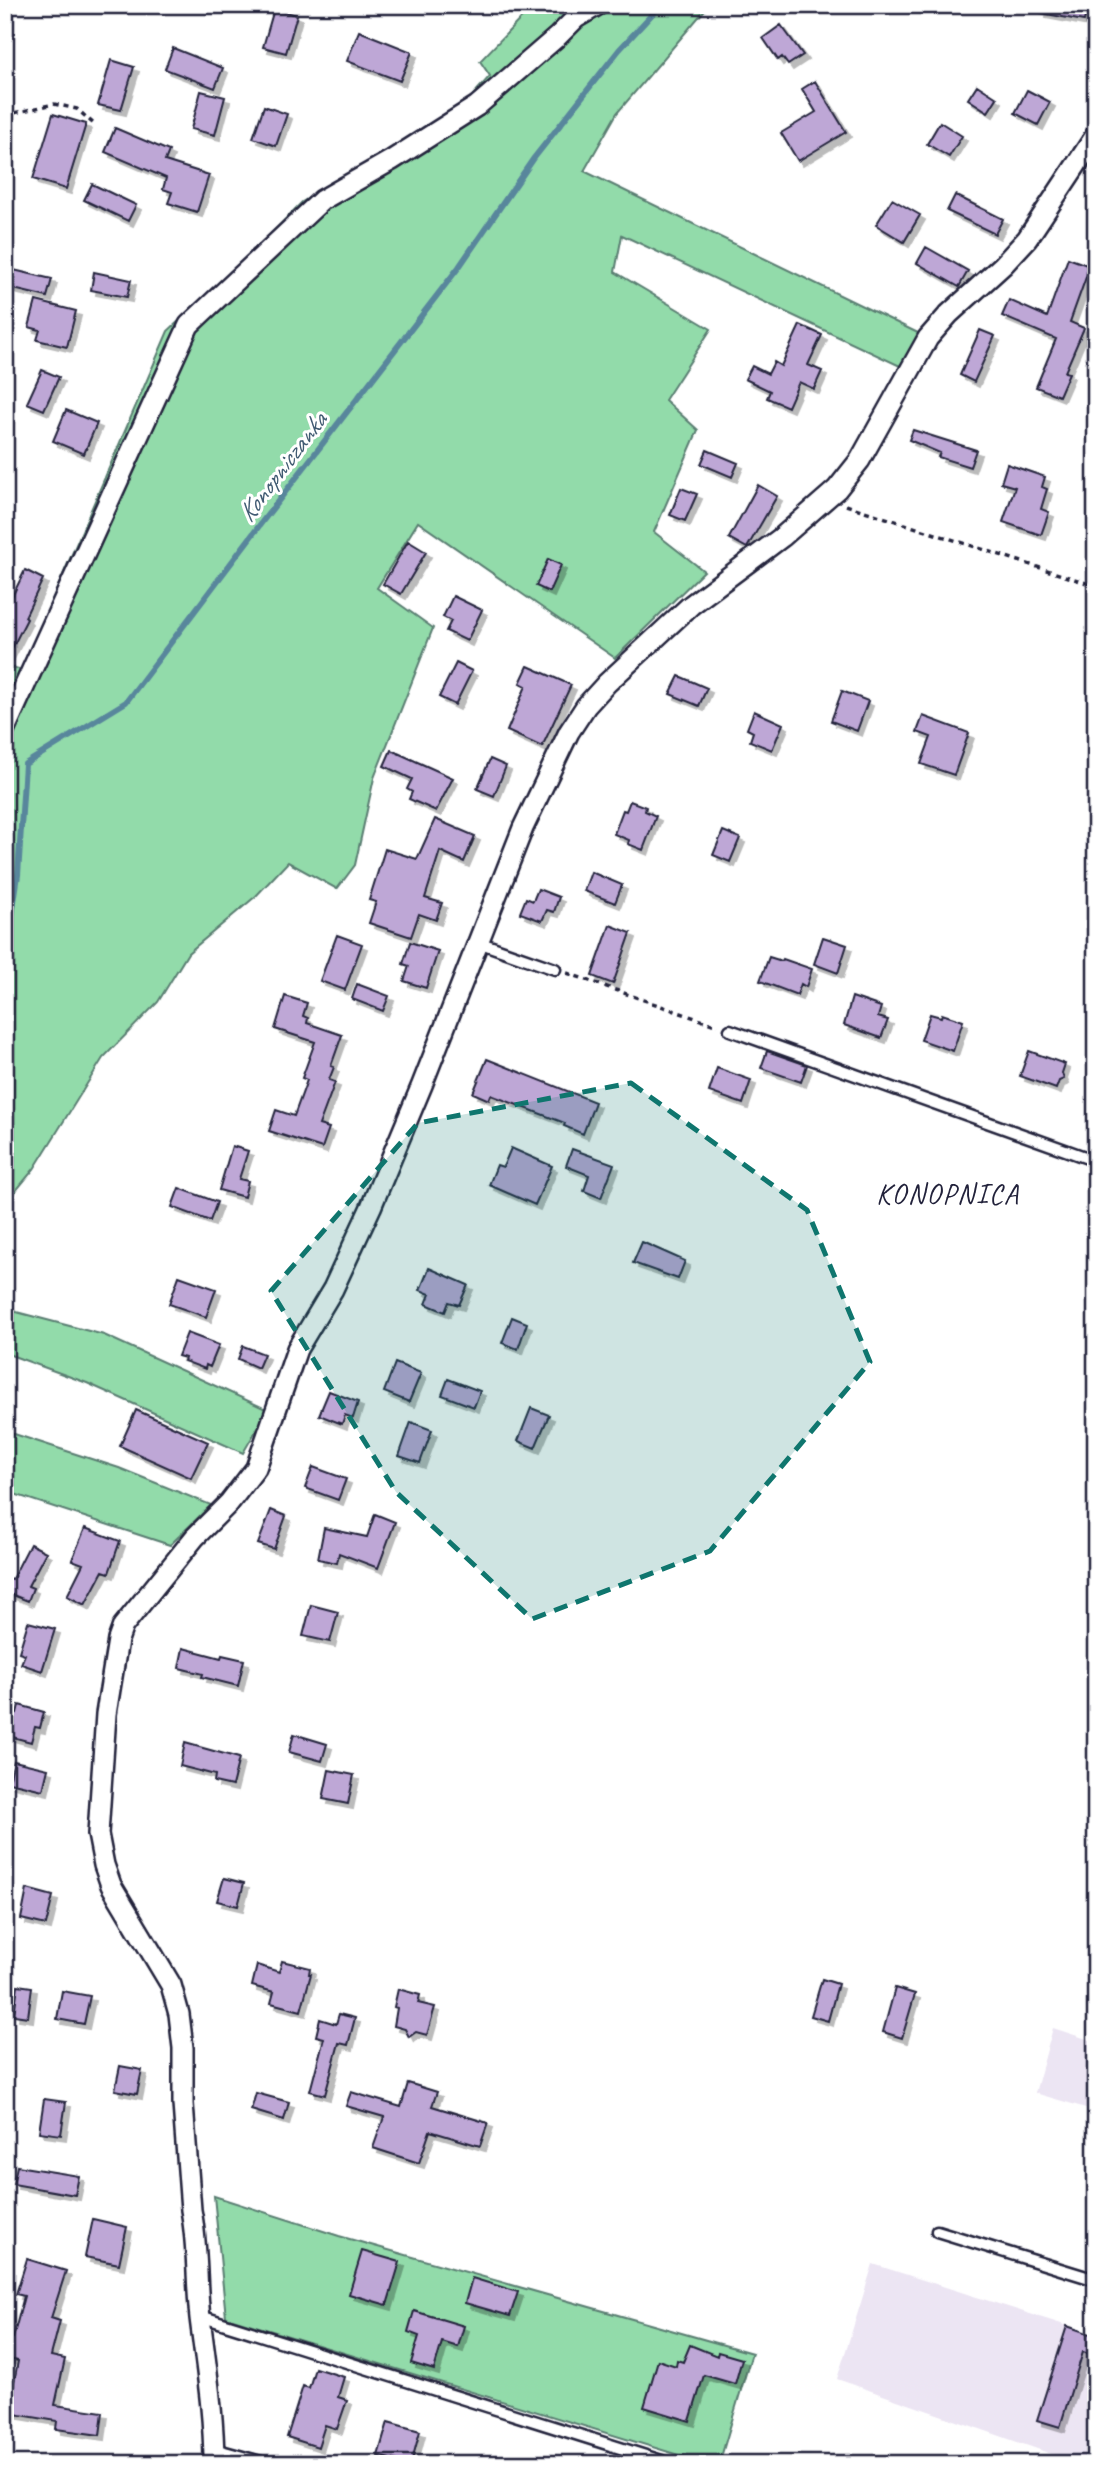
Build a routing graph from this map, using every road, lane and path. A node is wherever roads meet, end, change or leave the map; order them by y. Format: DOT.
graph roads {
  1 [pos="561,5"];
  2 [pos="598,5"];
  3 [pos="576,18"];
  4 [pos="5,115"];
  5 [pos="96,126"];
  6 [pos="1096,135"];
  7 [pos="829,496"];
  8 [pos="1096,586"];
  9 [pos="5,729"];
  10 [pos="478,942"];
  11 [pos="555,969"];
  12 [pos="730,1030"];
  13 [pos="1096,1161"];
  14 [pos="937,2231"];
  15 [pos="1096,2280"];
  16 [pos="200,2316"];
  17 [pos="214,2456"];
  18 [pos="268,2464"];
  19 [pos="671,2464"];
  1 -- 3 [label="street"];
  2 -- 3 [label="street"];
  3 -- 9 [label="street"];
  4 -- 5 [label="path"];
  6 -- 7 [label="street"];
  7 -- 8 [label="path"];
  7 -- 10 [label="street"];
  10 -- 11 [label="lane"];
  10 -- 16 [label="street"];
  11 -- 12 [label="path"];
  12 -- 13 [label="lane"];
  14 -- 15 [label="lane"];
  16 -- 17 [label="street"];
  16 -- 19 [label="lane"];
  17 -- 18 [label="lane"];
}
